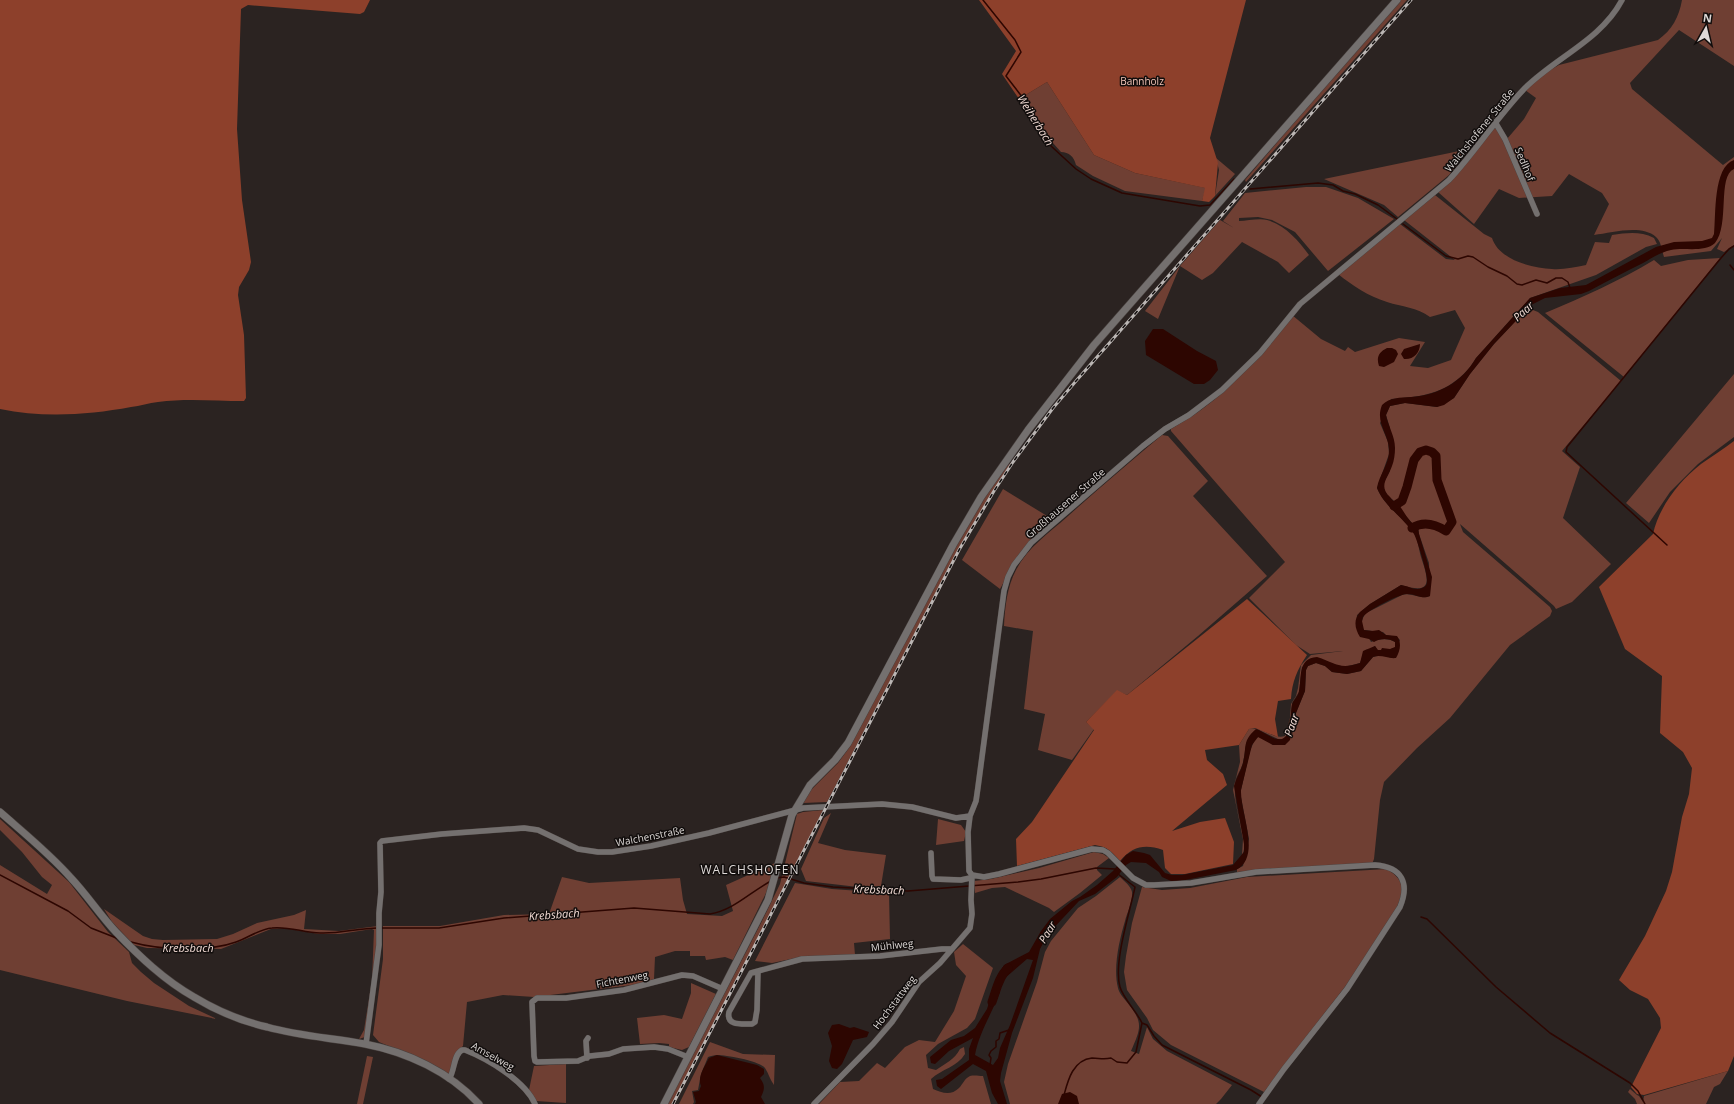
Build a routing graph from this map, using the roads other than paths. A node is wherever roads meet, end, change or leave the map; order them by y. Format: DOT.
graph roads {
  1 [pos="1397,0"];
  2 [pos="1622,0"];
  3 [pos="1495,122"];
  4 [pos="1537,214"];
  5 [pos="1291,314"];
  6 [pos="794,810"];
  7 [pos="0,812"];
  8 [pos="970,816"];
  9 [pos="956,818"];
  10 [pos="968,824"];
  11 [pos="931,853"];
  12 [pos="971,879"];
  13 [pos="952,949"];
  14 [pos="758,971"];
  15 [pos="723,989"];
  16 [pos="588,1038"];
  17 [pos="366,1044"];
  18 [pos="688,1056"];
  19 [pos="587,1058"];
  20 [pos="450,1079"];
  21 [pos="479,1104"];
  22 [pos="535,1104"];
  23 [pos="664,1104"];
  24 [pos="814,1104"];
  25 [pos="1259,1104"];
  1 -- 6 [label="street"];
  2 -- 3 [label="street, Walchshofener Straße"];
  3 -- 4 [label="street, Sedlhof"];
  3 -- 5 [label="street, Walchshofener Straße"];
  5 -- 8 [label="street, Großhausener Straße"];
  6 -- 9 [label="street, Walchenstraße"];
  6 -- 15 [label="street"];
  6 -- 17 [label="street, Walchenstraße"];
  7 -- 17 [label="street"];
  8 -- 9 [label="street, Walchenstraße"];
  8 -- 10 [label="street, Großhausener Straße"];
  9 -- 10 [label="street, Walchenstraße"];
  10 -- 12 [label="street"];
  11 -- 12 [label="street"];
  12 -- 13 [label="street"];
  12 -- 25 [label="street"];
  13 -- 14 [label="street, Mühlweg"];
  13 -- 24 [label="street, Hochstattweg"];
  14 -- 14 [label="street, Mühlweg"];
  15 -- 18 [label="street"];
  15 -- 19 [label="street, Fichtenweg"];
  16 -- 19 [label="street"];
  17 -- 20 [label="street"];
  18 -- 19 [label="street"];
  18 -- 23 [label="street"];
  20 -- 21 [label="street"];
  20 -- 22 [label="street, Amselweg"];
}
